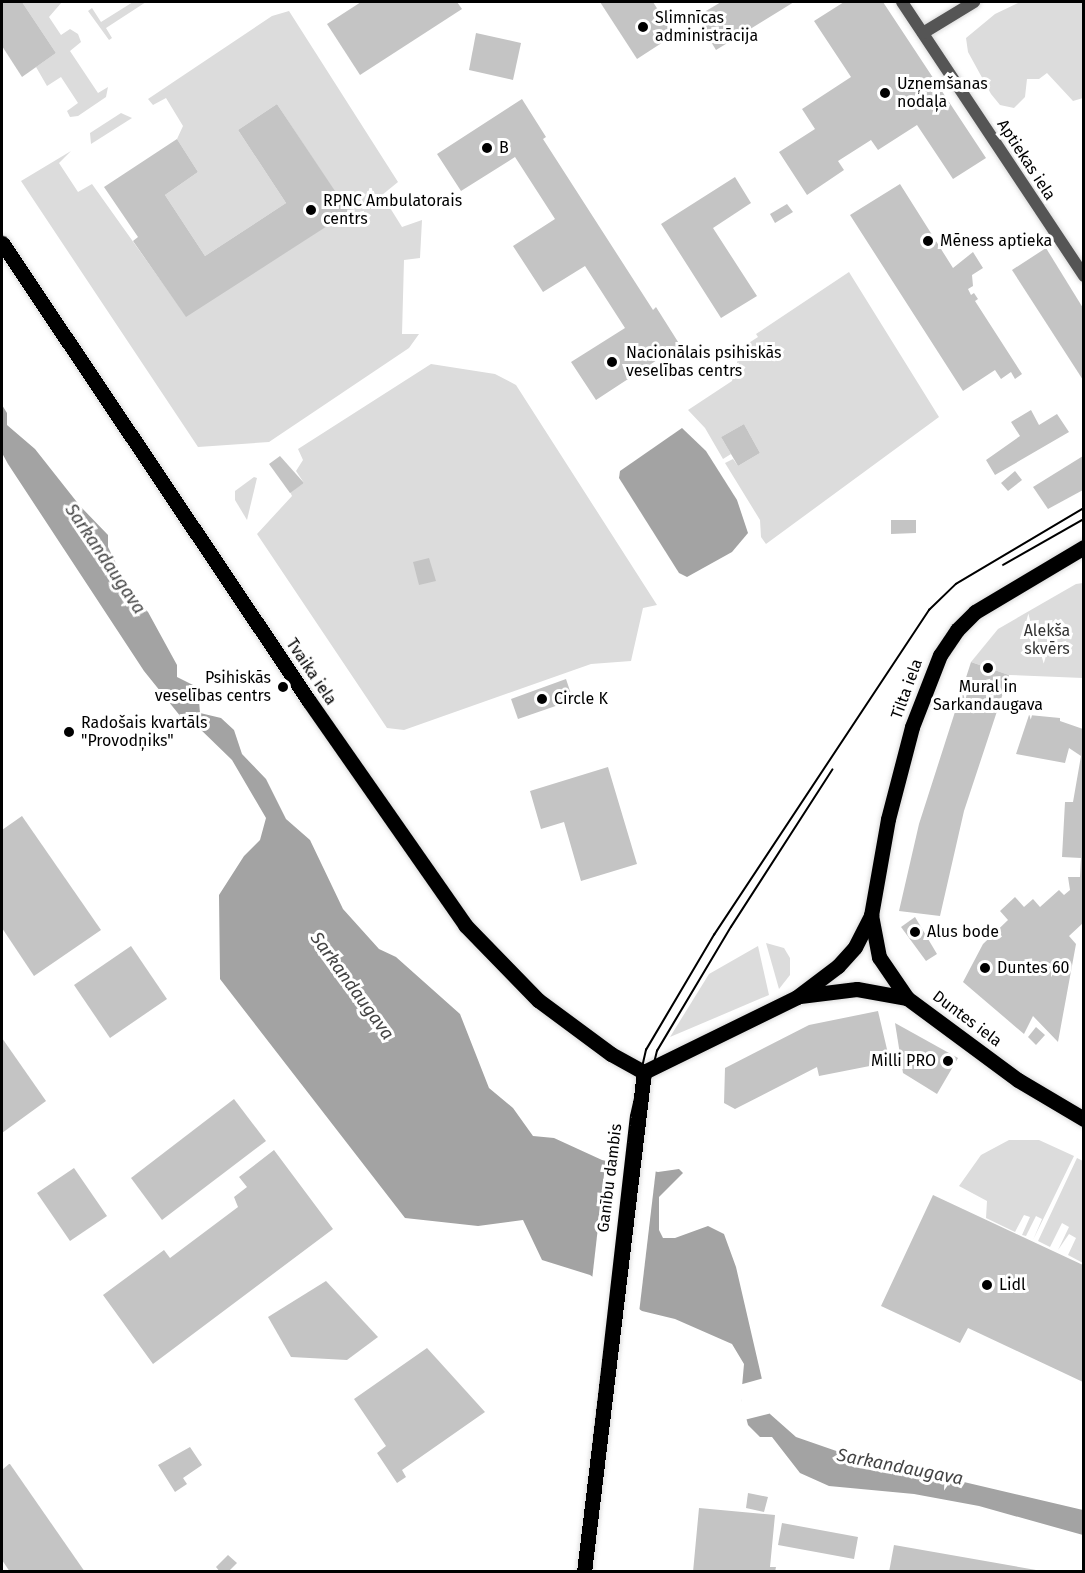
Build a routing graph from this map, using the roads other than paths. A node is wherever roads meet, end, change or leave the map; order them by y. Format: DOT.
graph roads {
  1 [pos="902,2"];
  2 [pos="974,2"];
  3 [pos="922,33"];
  4 [pos="2,243"];
  5 [pos="1083,276"];
  6 [pos="1083,547"];
  7 [pos="871,915"];
  8 [pos="797,997"];
  9 [pos="907,998"];
  10 [pos="644,1072"];
  11 [pos="1083,1119"];
  12 [pos="584,1572"];
  1 -- 3 [label="street, Aptiekas iela"];
  2 -- 3 [label="street"];
  3 -- 5 [label="street, Aptiekas iela"];
  4 -- 10 [label="main road, Tvaika iela"];
  6 -- 7 [label="main road, Tilta iela"];
  7 -- 8 [label="main road"];
  7 -- 9 [label="main road, Duntes iela"];
  8 -- 9 [label="main road"];
  8 -- 10 [label="main road"];
  9 -- 11 [label="main road, Duntes iela"];
  10 -- 12 [label="main road, Ganību dambis"];
}
